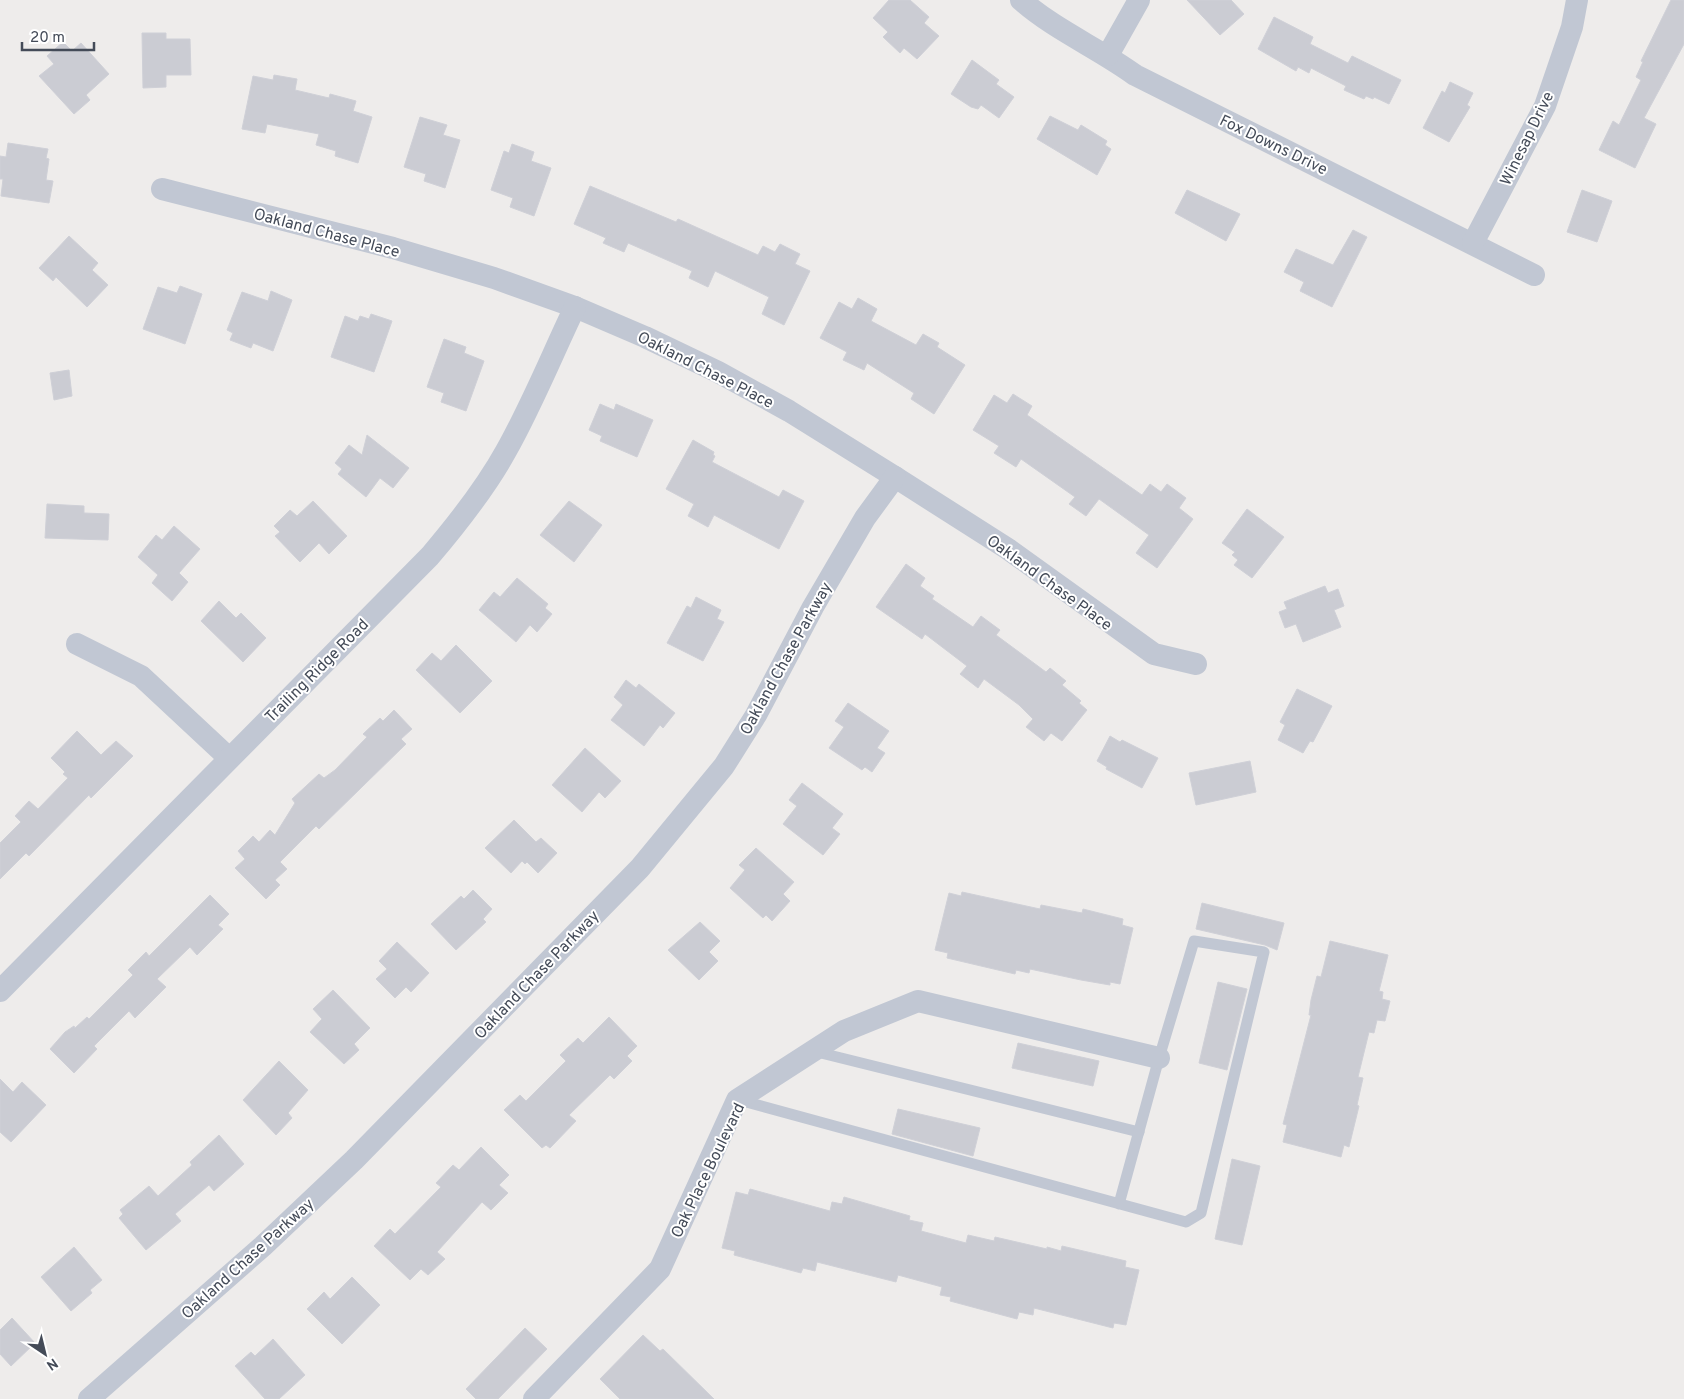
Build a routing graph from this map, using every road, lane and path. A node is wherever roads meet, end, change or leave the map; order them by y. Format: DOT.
graph roads {
  1 [pos="1021,0"];
  2 [pos="1139,0"];
  3 [pos="1577,0"];
  4 [pos="1108,55"];
  5 [pos="162,189"];
  6 [pos="1473,243"];
  7 [pos="1534,275"];
  8 [pos="575,307"];
  9 [pos="895,477"];
  10 [pos="77,644"];
  11 [pos="1196,664"];
  12 [pos="229,758"];
  13 [pos="0,991"];
  14 [pos="812,1051"];
  15 [pos="1159,1058"];
  16 [pos="737,1100"];
  17 [pos="1139,1132"];
  18 [pos="1119,1204"];
  19 [pos="89,1399"];
  20 [pos="534,1399"];
  1 -- 4 [label="street, Fox Downs Drive"];
  2 -- 4 [label="street"];
  3 -- 6 [label="street, Winesap Drive"];
  4 -- 6 [label="street, Fox Downs Drive"];
  5 -- 8 [label="street, Oakland Chase Place"];
  6 -- 7 [label="street, Fox Downs Drive"];
  8 -- 9 [label="street, Oakland Chase Place"];
  8 -- 12 [label="street, Trailing Ridge Road"];
  9 -- 11 [label="street, Oakland Chase Place"];
  9 -- 19 [label="street, Oakland Chase Parkway"];
  10 -- 12 [label="street"];
  12 -- 13 [label="street, Trailing Ridge Road"];
  14 -- 15 [label="street, Oak Place Boulevard"];
  14 -- 16 [label="street, Oak Place Boulevard"];
  14 -- 17 [label="lane"];
  15 -- 17 [label="lane"];
  15 -- 18 [label="lane"];
  16 -- 18 [label="lane"];
  16 -- 20 [label="street, Oak Place Boulevard"];
  17 -- 18 [label="lane"];
}
